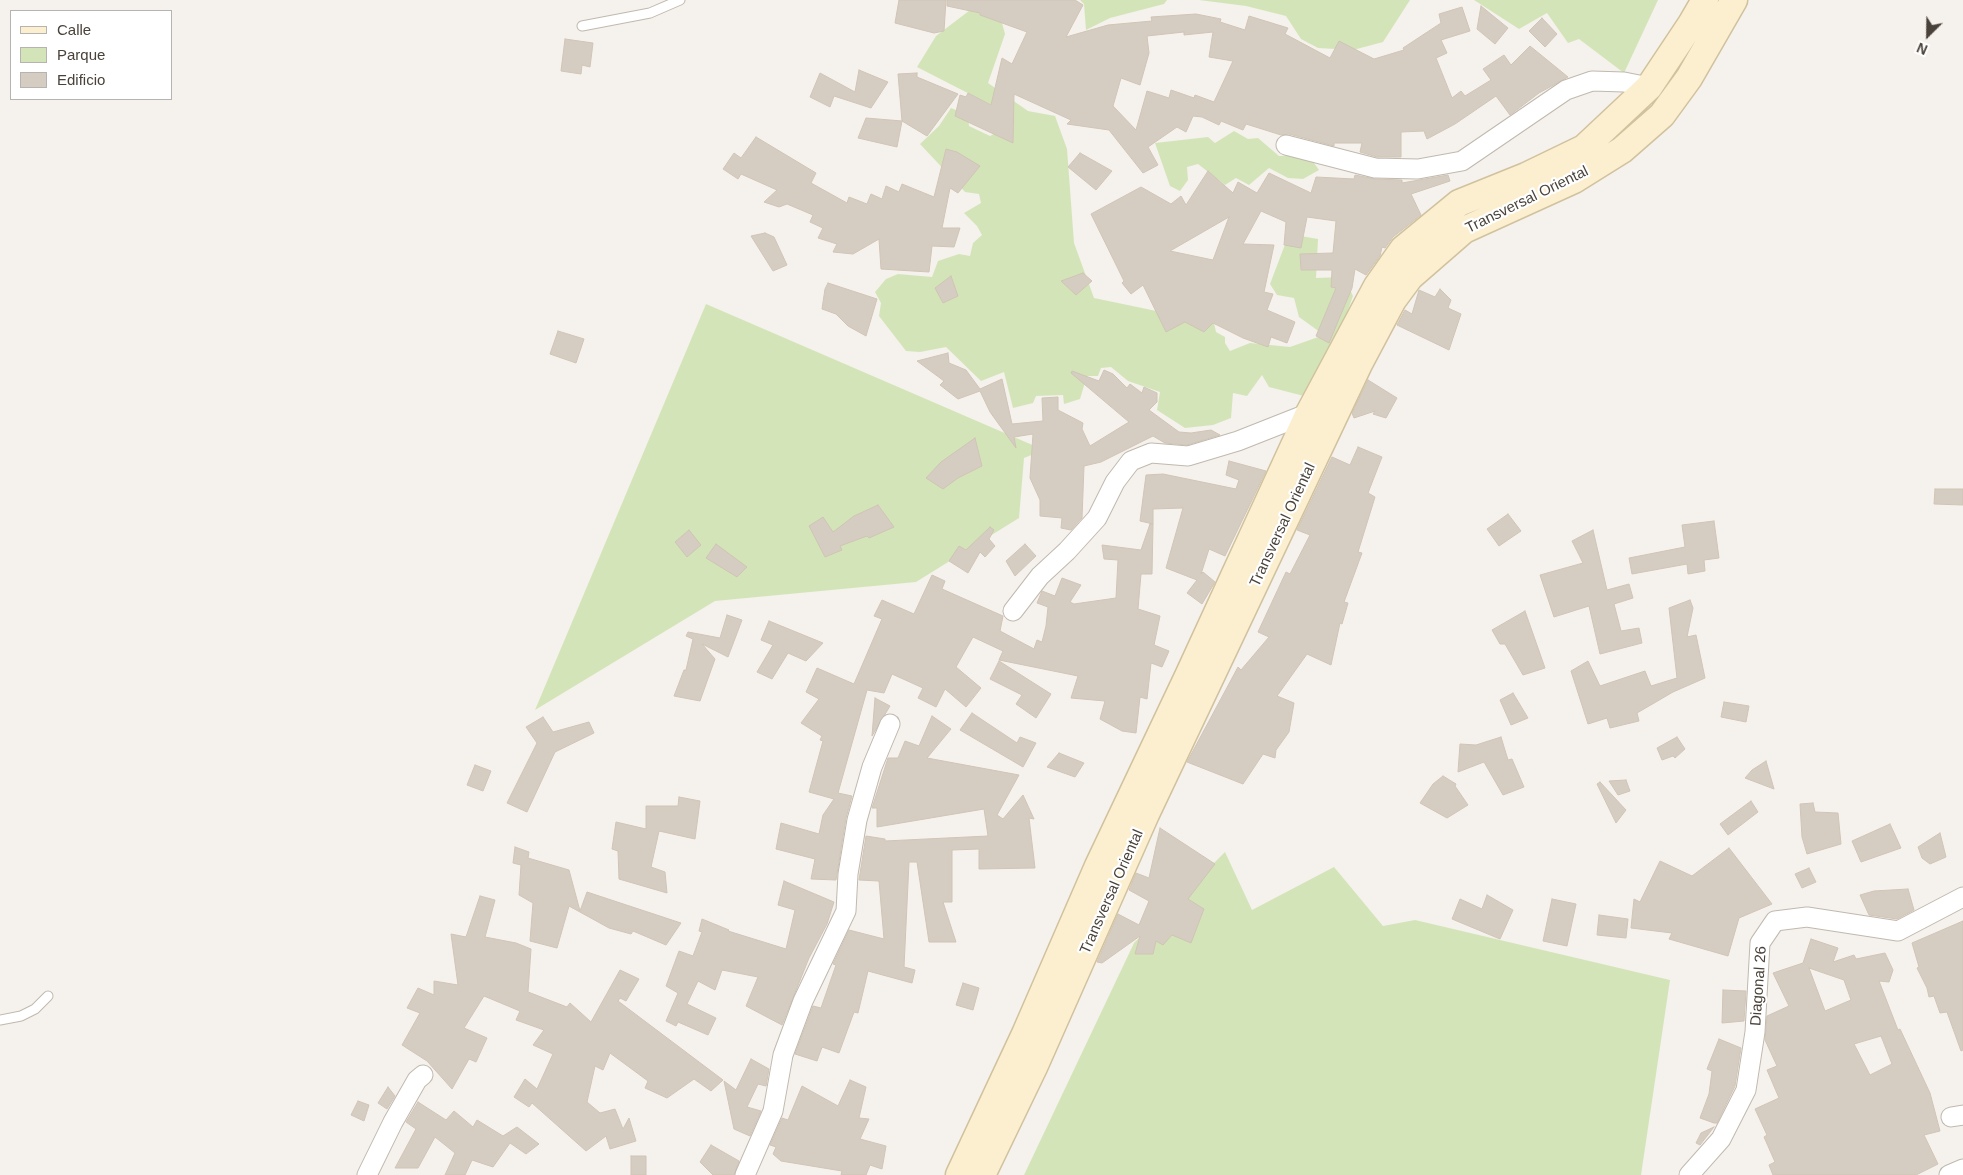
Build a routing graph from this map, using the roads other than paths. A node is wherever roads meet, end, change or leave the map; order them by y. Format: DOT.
graph roads {
  1 [pos="680,0"];
  2 [pos="1705,0"];
  3 [pos="1734,0"];
  4 [pos="582,26"];
  5 [pos="1649,88"];
  6 [pos="1286,144"];
  7 [pos="1309,413"];
  8 [pos="1013,611"];
  9 [pos="890,724"];
  10 [pos="1143,799"];
  11 [pos="1963,897"];
  12 [pos="48,996"];
  13 [pos="0,1020"];
  14 [pos="423,1075"];
  15 [pos="1963,1170"];
  16 [pos="367,1175"];
  17 [pos="745,1175"];
  18 [pos="959,1175"];
  19 [pos="982,1175"];
  20 [pos="1689,1175"];
  21 [pos="1949,1175"];
  1 -- 4 [label="lane"];
  2 -- 5 [label="main road, Transversal Oriental"];
  3 -- 10 [label="main road, Transversal Oriental"];
  5 -- 6 [label="street"];
  5 -- 7 [label="main road, Transversal Oriental"];
  7 -- 8 [label="street"];
  7 -- 10 [label="main road, Transversal Oriental"];
  9 -- 17 [label="street"];
  10 -- 18 [label="main road, Transversal Oriental"];
  10 -- 19 [label="main road, Transversal Oriental"];
  11 -- 20 [label="street, Diagonal 26"];
  12 -- 13 [label="lane"];
  14 -- 16 [label="street"];
  15 -- 21 [label="street"];
}
